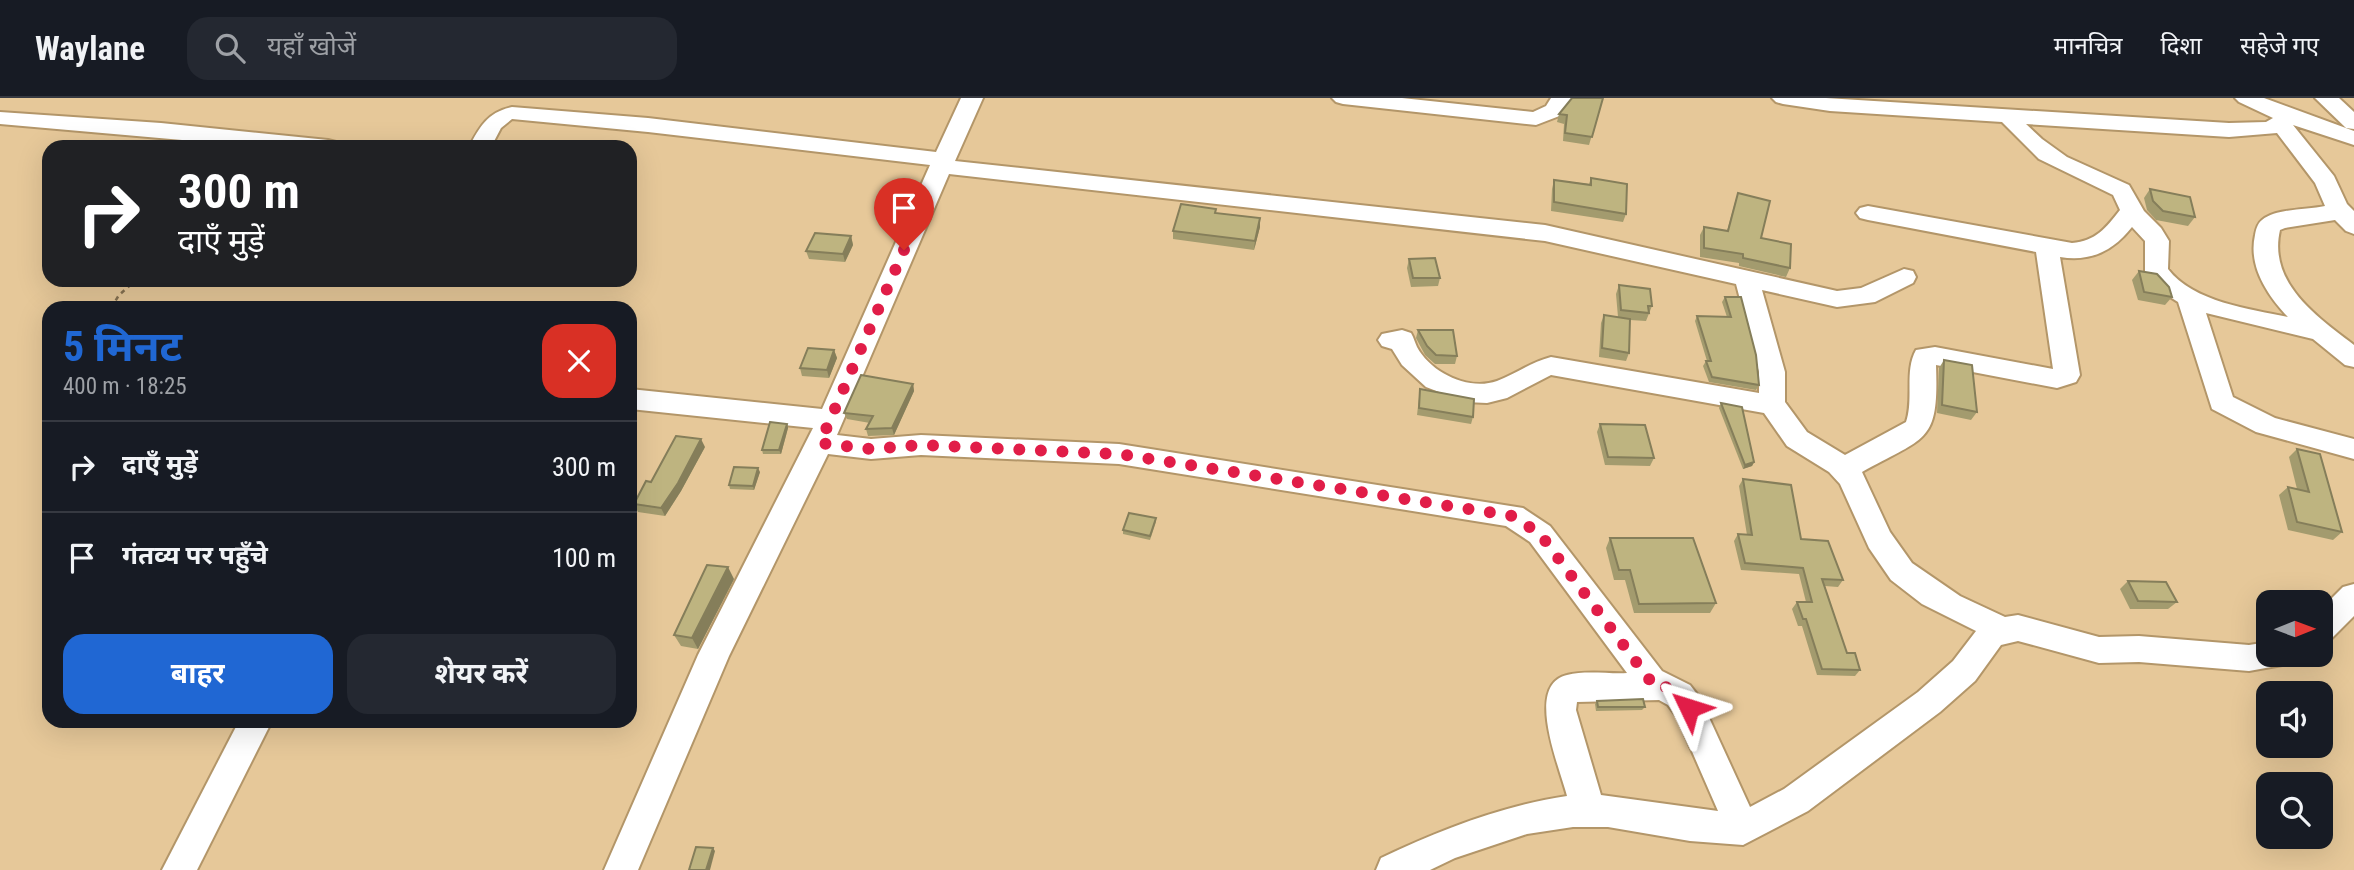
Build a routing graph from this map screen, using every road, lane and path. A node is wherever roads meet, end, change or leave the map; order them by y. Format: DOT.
graph roads {
  1 [pos="972,98"];
  2 [pos="1343,98"];
  3 [pos="1562,98"];
  4 [pos="1783,98"];
  5 [pos="2246,98"];
  6 [pos="2326,98"];
  7 [pos="526,106"];
  8 [pos="2008,116"];
  9 [pos="0,118"];
  10 [pos="2285,120"];
  11 [pos="2354,123"];
  12 [pos="2354,138"];
  13 [pos="260,140"];
  14 [pos="484,140"];
  15 [pos="943,163"];
  16 [pos="2337,206"];
  17 [pos="2131,212"];
  18 [pos="1868,213"];
  19 [pos="2354,226"];
  20 [pos="2047,248"];
  21 [pos="1905,277"];
  22 [pos="1747,279"];
  23 [pos="128,287"];
  24 [pos="2189,299"];
  25 [pos="115,301"];
  26 [pos="2320,332"];
  27 [pos="1391,340"];
  28 [pos="2354,358"];
  29 [pos="637,399"];
  30 [pos="1772,405"];
  31 [pos="826,431"];
  32 [pos="2354,449"];
  33 [pos="1844,469"];
  34 [pos="2354,596"];
  35 [pos="2333,616"];
  36 [pos="2003,630"];
  37 [pos="2256,657"];
  38 [pos="1655,687"];
  39 [pos="252,728"];
  40 [pos="1588,810"];
  41 [pos="1744,829"];
  42 [pos="179,870"];
  43 [pos="621,870"];
  44 [pos="1393,870"];
  1 -- 15 [label="street"];
  2 -- 3 [label="street"];
  4 -- 8 [label="street"];
  5 -- 10 [label="street"];
  6 -- 11 [label="street"];
  7 -- 14 [label="street"];
  7 -- 15 [label="street"];
  8 -- 10 [label="street"];
  8 -- 17 [label="street"];
  9 -- 13 [label="street"];
  10 -- 12 [label="street"];
  10 -- 16 [label="street"];
  15 -- 22 [label="street"];
  15 -- 31 [label="street"];
  16 -- 19 [label="street"];
  16 -- 26 [label="street"];
  17 -- 20 [label="street"];
  17 -- 24 [label="street"];
  18 -- 20 [label="street"];
  20 -- 33 [label="street"];
  21 -- 22 [label="street"];
  22 -- 30 [label="street"];
  23 -- 25 [label="path"];
  24 -- 26 [label="street"];
  24 -- 32 [label="street"];
  26 -- 28 [label="street"];
  27 -- 30 [label="street"];
  29 -- 31 [label="street"];
  30 -- 33 [label="street"];
  31 -- 38 [label="street"];
  31 -- 43 [label="street"];
  33 -- 36 [label="street"];
  34 -- 35 [label="street"];
  36 -- 37 [label="street"];
  36 -- 41 [label="street"];
  38 -- 40 [label="street"];
  38 -- 41 [label="street"];
  39 -- 42 [label="street"];
  40 -- 41 [label="street"];
  40 -- 44 [label="street"];
}
